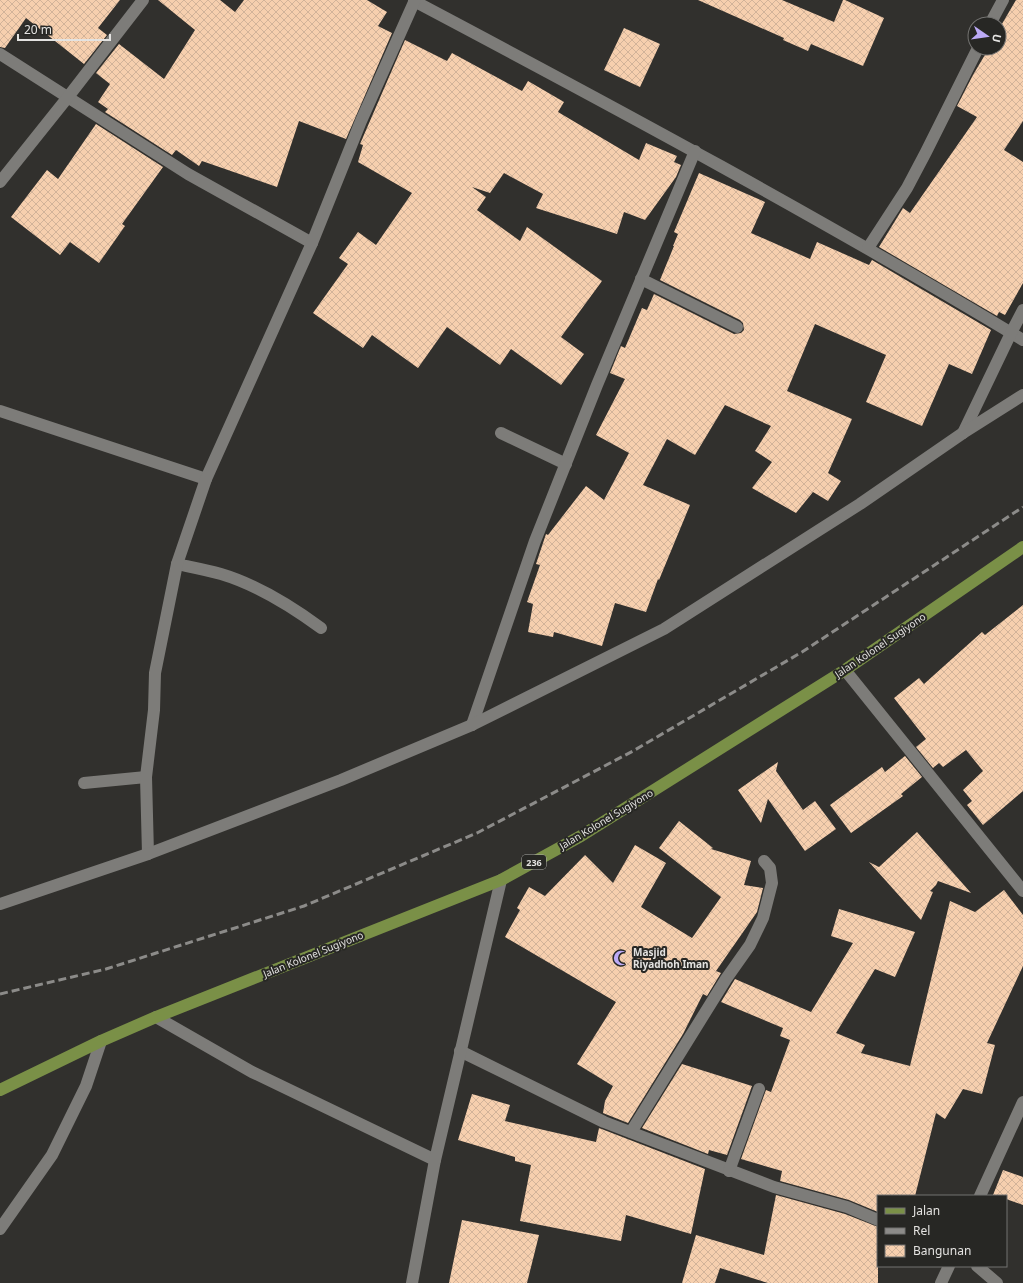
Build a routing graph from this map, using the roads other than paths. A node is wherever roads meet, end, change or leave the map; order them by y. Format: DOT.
graph roads {
  1 [pos="143,0"];
  2 [pos="414,0"];
  3 [pos="1003,0"];
  4 [pos="994,16"];
  5 [pos="0,54"];
  6 [pos="974,56"];
  7 [pos="68,97"];
  8 [pos="695,151"];
  9 [pos="0,182"];
  10 [pos="312,243"];
  11 [pos="868,248"];
  12 [pos="641,279"];
  13 [pos="1023,310"];
  14 [pos="737,327"];
  15 [pos="1011,333"];
  16 [pos="1023,340"];
  17 [pos="1023,396"];
  18 [pos="0,411"];
  19 [pos="501,433"];
  20 [pos="963,433"];
  21 [pos="566,464"];
  22 [pos="206,479"];
  23 [pos="1023,547"];
  24 [pos="176,564"];
  25 [pos="321,628"];
  26 [pos="845,670"];
  27 [pos="472,725"];
  28 [pos="146,777"];
  29 [pos="84,783"];
  30 [pos="148,854"];
  31 [pos="764,861"];
  32 [pos="501,880"];
  33 [pos="1023,891"];
  34 [pos="0,904"];
  35 [pos="156,1017"];
  36 [pos="101,1041"];
  37 [pos="460,1051"];
  38 [pos="759,1089"];
  39 [pos="0,1090"];
  40 [pos="1023,1102"];
  41 [pos="632,1132"];
  42 [pos="435,1160"];
  43 [pos="729,1171"];
  44 [pos="980,1195"];
  45 [pos="877,1220"];
  46 [pos="0,1229"];
  47 [pos="948,1267"];
  48 [pos="978,1267"];
  49 [pos="941,1282"];
  50 [pos="412,1283"];
  51 [pos="996,1283"];
  1 -- 7 [label="street"];
  2 -- 8 [label="street"];
  2 -- 10 [label="street"];
  3 -- 4 [label="street"];
  5 -- 7 [label="street"];
  6 -- 11 [label="street"];
  7 -- 9 [label="street"];
  7 -- 10 [label="street"];
  8 -- 11 [label="street"];
  8 -- 12 [label="street"];
  10 -- 22 [label="street"];
  11 -- 15 [label="street"];
  12 -- 14 [label="street"];
  12 -- 21 [label="street"];
  13 -- 15 [label="street"];
  15 -- 16 [label="street"];
  15 -- 20 [label="street"];
  17 -- 20 [label="street"];
  18 -- 22 [label="street"];
  19 -- 21 [label="street"];
  20 -- 27 [label="street"];
  21 -- 27 [label="street"];
  22 -- 24 [label="street"];
  23 -- 26 [label="main road, Jalan Kolonel Sugiyono / 236"];
  24 -- 25 [label="street"];
  24 -- 28 [label="street"];
  26 -- 32 [label="main road, Jalan Kolonel Sugiyono / 236"];
  26 -- 33 [label="street"];
  27 -- 30 [label="street"];
  28 -- 29 [label="street"];
  28 -- 30 [label="street"];
  30 -- 34 [label="street"];
  31 -- 41 [label="street"];
  32 -- 35 [label="main road, Jalan Kolonel Sugiyono / 236"];
  32 -- 37 [label="street"];
  35 -- 36 [label="main road, Jalan Kolonel Sugiyono / 236"];
  35 -- 42 [label="street"];
  36 -- 39 [label="main road, Jalan Kolonel Sugiyono / 236"];
  36 -- 46 [label="street"];
  37 -- 41 [label="street"];
  37 -- 42 [label="street"];
  38 -- 43 [label="street"];
  40 -- 44 [label="street"];
  41 -- 43 [label="street"];
  42 -- 50 [label="street"];
  43 -- 45 [label="street"];
  47 -- 49 [label="street"];
  48 -- 51 [label="street"];
}
